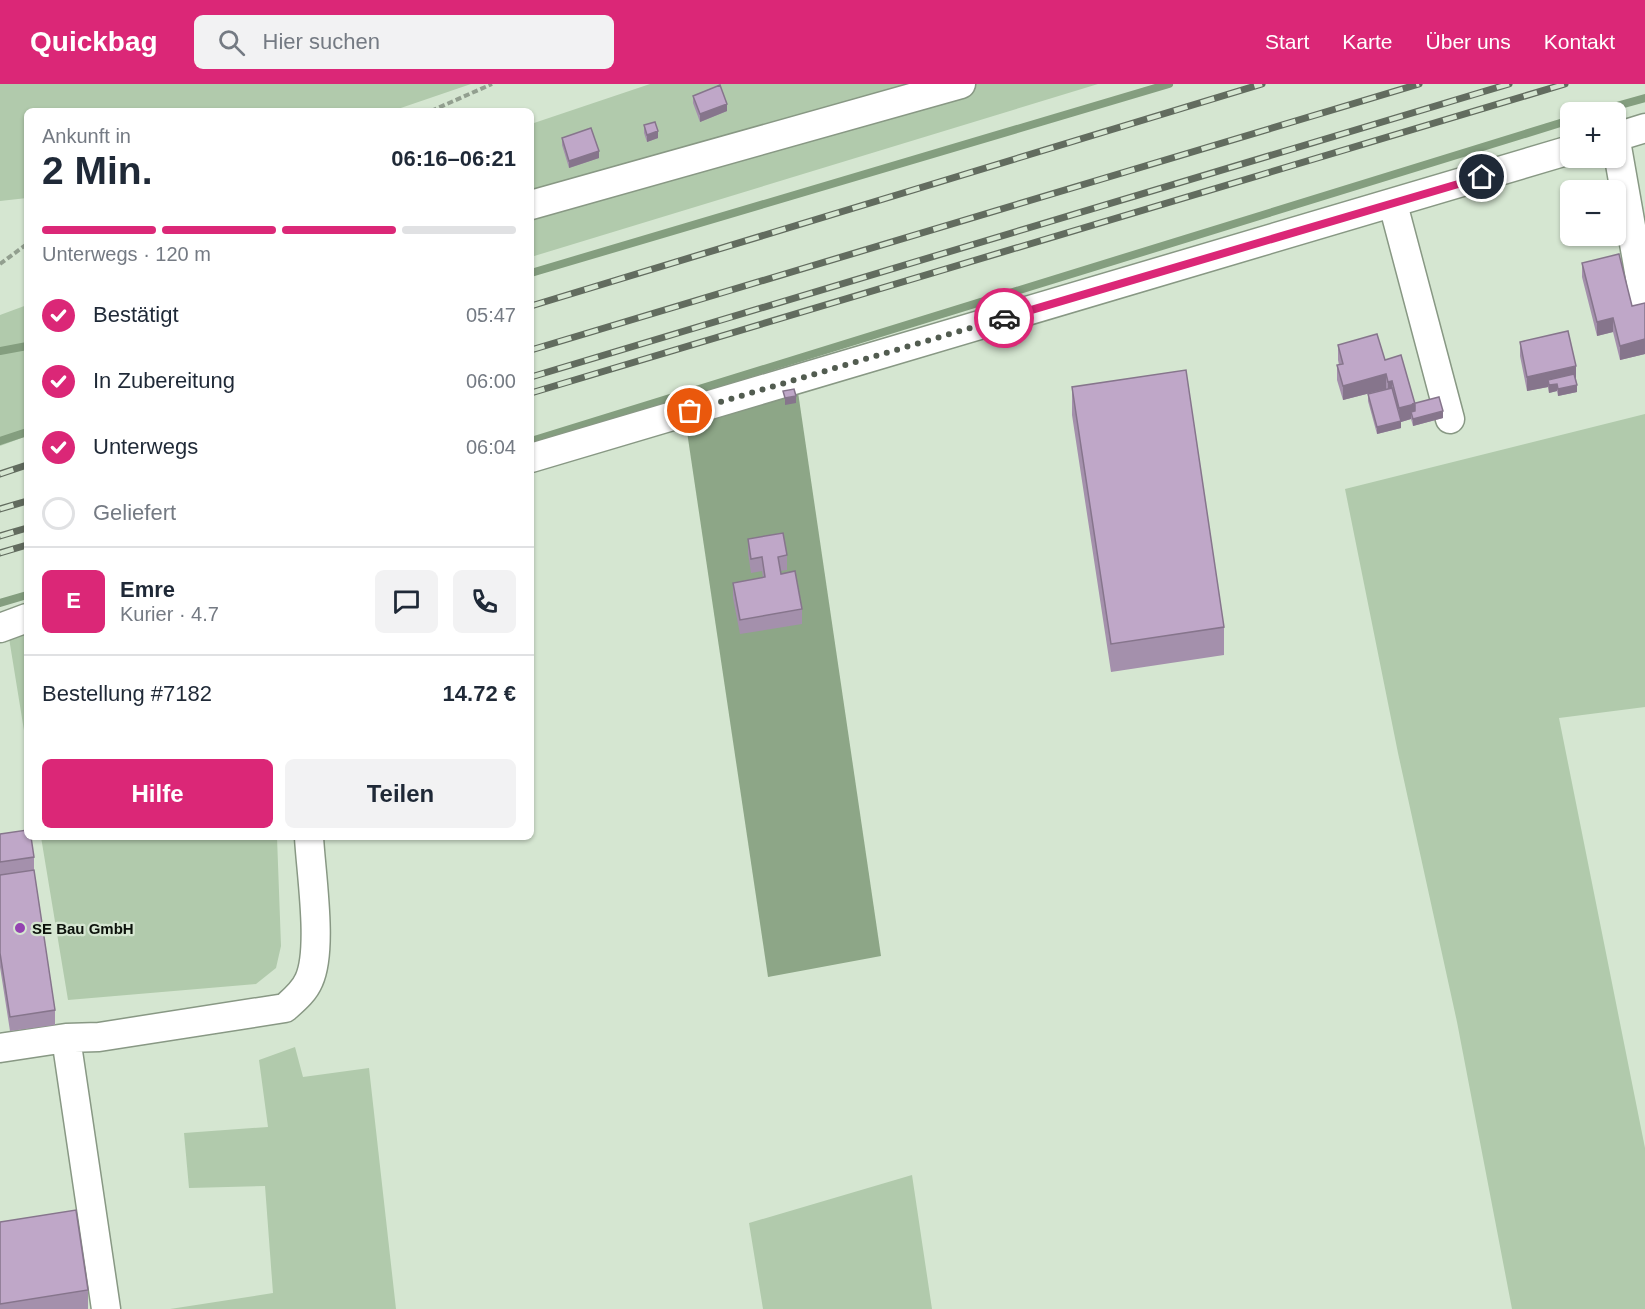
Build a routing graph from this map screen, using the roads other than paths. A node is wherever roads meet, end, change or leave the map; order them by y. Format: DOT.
graph roads {
  1 [pos="961,84"];
  2 [pos="1645,128"];
  3 [pos="1626,135"];
  4 [pos="1560,153"];
  5 [pos="1621,168"];
  6 [pos="534,204"];
  7 [pos="1393,204"];
  8 [pos="1645,306"];
  9 [pos="1450,418"];
  10 [pos="534,457"];
  11 [pos="24,619"];
  12 [pos="0,628"];
  13 [pos="309,840"];
  14 [pos="66,1038"];
  15 [pos="0,1048"];
  16 [pos="106,1309"];
  1 -- 6 [label="street"];
  2 -- 3 [label="street"];
  4 -- 7 [label="street"];
  5 -- 8 [label="street"];
  7 -- 9 [label="street"];
  7 -- 10 [label="street"];
  11 -- 12 [label="street"];
  13 -- 14 [label="street"];
  14 -- 15 [label="street"];
  14 -- 16 [label="street"];
}
